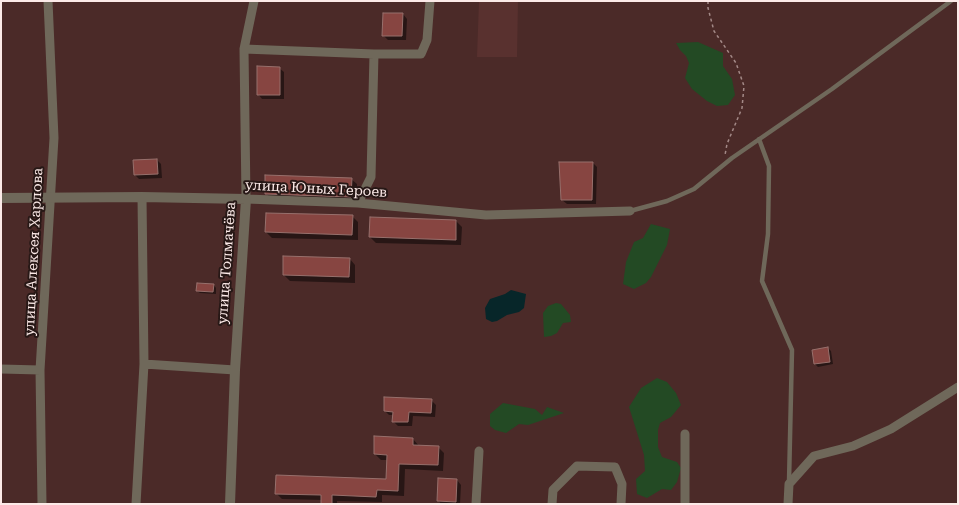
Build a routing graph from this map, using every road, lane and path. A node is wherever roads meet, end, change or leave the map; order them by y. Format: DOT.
graph roads {
  1 [pos="48,1"];
  2 [pos="254,1"];
  3 [pos="430,1"];
  4 [pos="708,1"];
  5 [pos="951,1"];
  6 [pos="244,49"];
  7 [pos="374,54"];
  8 [pos="759,140"];
  9 [pos="724,165"];
  10 [pos="142,197"];
  11 [pos="1,198"];
  12 [pos="51,198"];
  13 [pos="246,199"];
  14 [pos="358,203"];
  15 [pos="630,211"];
  16 [pos="144,364"];
  17 [pos="1,370"];
  18 [pos="40,370"];
  19 [pos="235,370"];
  20 [pos="958,387"];
  21 [pos="685,434"];
  22 [pos="479,451"];
  23 [pos="789,484"];
  24 [pos="42,504"];
  25 [pos="136,504"];
  26 [pos="230,504"];
  27 [pos="476,504"];
  28 [pos="552,504"];
  29 [pos="621,504"];
  30 [pos="686,504"];
  31 [pos="788,504"];
  1 -- 12 [label="street, улица Алексея Харлова"];
  2 -- 6 [label="street, улица Толмачёва"];
  3 -- 7 [label="street"];
  4 -- 9 [label="path"];
  5 -- 8 [label="lane"];
  6 -- 7 [label="street"];
  6 -- 13 [label="street, улица Толмачёва"];
  7 -- 14 [label="street"];
  8 -- 9 [label="lane"];
  8 -- 23 [label="lane"];
  9 -- 15 [label="lane"];
  10 -- 12 [label="street, улица Юных Героев"];
  10 -- 13 [label="street, улица Юных Героев"];
  10 -- 16 [label="street"];
  11 -- 12 [label="street, улица Юных Героев"];
  12 -- 18 [label="street, улица Алексея Харлова"];
  13 -- 14 [label="street, улица Юных Героев"];
  13 -- 19 [label="street, улица Толмачёва"];
  14 -- 15 [label="street, улица Юных Героев"];
  16 -- 19 [label="street"];
  16 -- 25 [label="street"];
  17 -- 18 [label="street"];
  18 -- 24 [label="street, улица Алексея Харлова"];
  19 -- 26 [label="street, улица Толмачёва"];
  20 -- 23 [label="street"];
  21 -- 30 [label="street"];
  22 -- 27 [label="street"];
  23 -- 31 [label="street"];
  28 -- 29 [label="street"];
}
